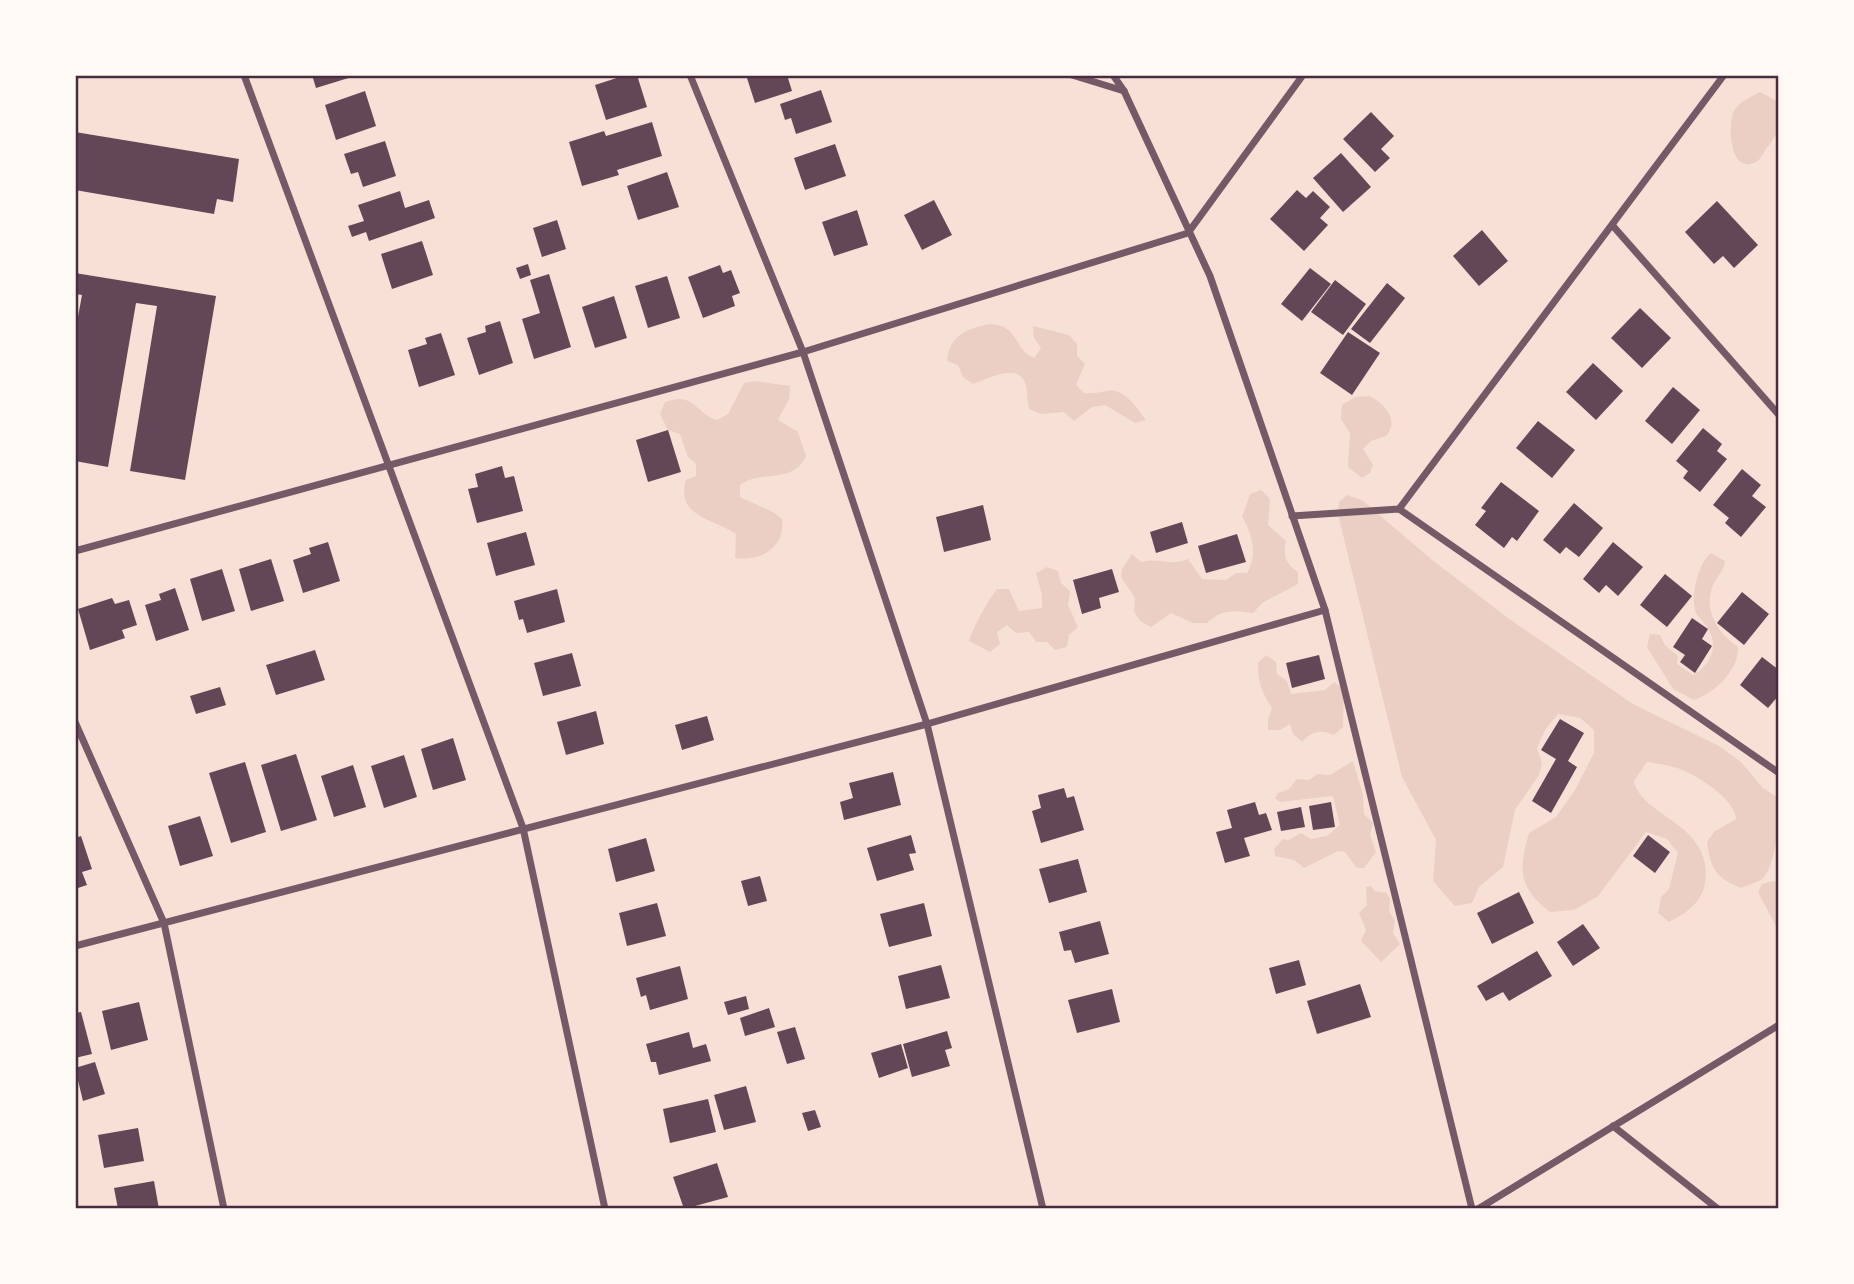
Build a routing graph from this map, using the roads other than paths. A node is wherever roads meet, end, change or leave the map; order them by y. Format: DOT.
graph roads {
  1 [pos="244,75"];
  2 [pos="690,75"];
  3 [pos="1072,75"];
  4 [pos="1113,75"];
  5 [pos="1303,75"];
  6 [pos="1724,75"];
  7 [pos="1124,91"];
  8 [pos="1613,226"];
  9 [pos="1188,233"];
  10 [pos="803,352"];
  11 [pos="1779,415"];
  12 [pos="387,464"];
  13 [pos="1399,509"];
  14 [pos="1293,516"];
  15 [pos="75,551"];
  16 [pos="1325,610"];
  17 [pos="75,722"];
  18 [pos="927,724"];
  19 [pos="1779,773"];
  20 [pos="523,828"];
  21 [pos="164,923"];
  22 [pos="75,946"];
  23 [pos="1779,1025"];
  24 [pos="1613,1126"];
  25 [pos="224,1209"];
  26 [pos="605,1209"];
  27 [pos="1043,1209"];
  28 [pos="1472,1209"];
  29 [pos="1478,1209"];
  30 [pos="1718,1209"];
  1 -- 12 [label="street"];
  2 -- 10 [label="street"];
  3 -- 7 [label="street"];
  4 -- 7 [label="street"];
  5 -- 9 [label="street"];
  6 -- 8 [label="street"];
  7 -- 9 [label="street"];
  8 -- 11 [label="street"];
  8 -- 13 [label="street"];
  9 -- 10 [label="street"];
  9 -- 14 [label="street"];
  10 -- 12 [label="street"];
  10 -- 18 [label="street"];
  12 -- 15 [label="street"];
  12 -- 20 [label="street"];
  13 -- 14 [label="street"];
  13 -- 19 [label="street"];
  14 -- 16 [label="street"];
  16 -- 18 [label="street"];
  16 -- 28 [label="street"];
  17 -- 21 [label="street"];
  18 -- 20 [label="street"];
  18 -- 27 [label="street"];
  20 -- 21 [label="street"];
  20 -- 26 [label="street"];
  21 -- 22 [label="street"];
  21 -- 25 [label="street"];
  23 -- 24 [label="street"];
  24 -- 29 [label="street"];
  24 -- 30 [label="street"];
}
